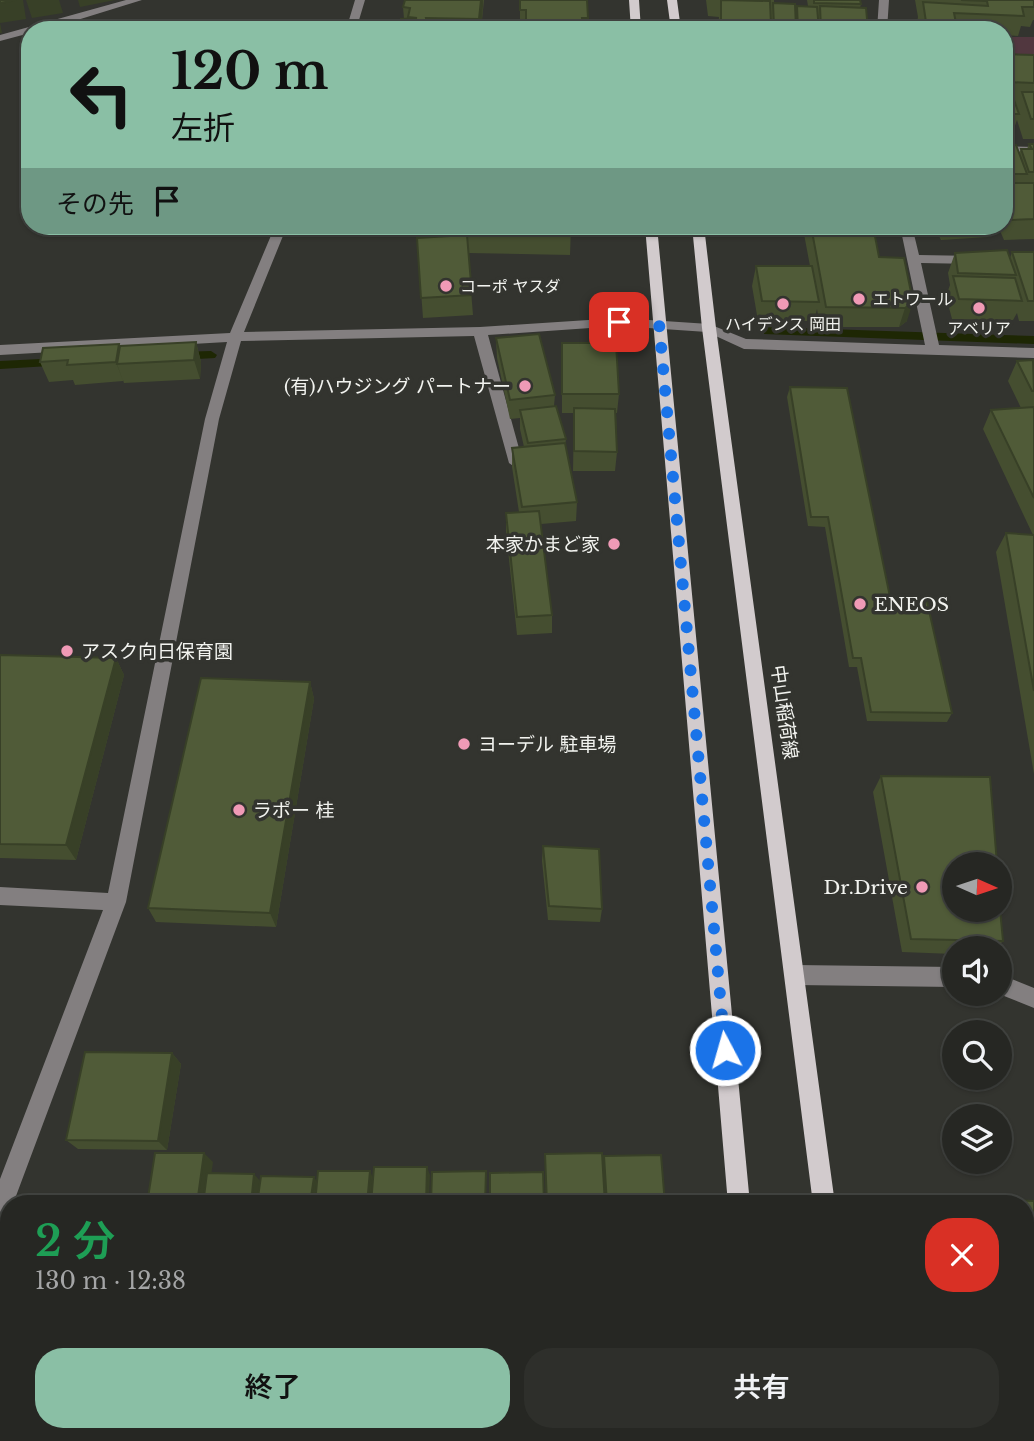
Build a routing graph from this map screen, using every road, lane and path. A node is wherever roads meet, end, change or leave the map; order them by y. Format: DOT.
graph roads {
  1 [pos="137,0"];
  2 [pos="360,0"];
  3 [pos="634,0"];
  4 [pos="672,0"];
  5 [pos="884,0"];
  6 [pos="63,21"];
  7 [pos="354,21"];
  8 [pos="635,21"];
  9 [pos="675,21"];
  10 [pos="883,21"];
  11 [pos="21,33"];
  12 [pos="0,38"];
  13 [pos="1013,150"];
  14 [pos="1034,151"];
  15 [pos="277,235"];
  16 [pos="652,235"];
  17 [pos="699,235"];
  18 [pos="908,235"];
  19 [pos="913,259"];
  20 [pos="994,260"];
  21 [pos="659,323"];
  22 [pos="709,328"];
  23 [pos="480,331"];
  24 [pos="235,337"];
  25 [pos="933,348"];
  26 [pos="0,349"];
  27 [pos="1034,353"];
  28 [pos="516,463"];
  29 [pos="0,896"];
  30 [pos="116,902"];
  31 [pos="796,975"];
  32 [pos="942,978"];
  33 [pos="1012,989"];
  34 [pos="1034,998"];
  35 [pos="5,1195"];
  36 [pos="738,1195"];
  37 [pos="823,1195"];
  1 -- 6 [label="street"];
  2 -- 7 [label="street"];
  3 -- 8 [label="main road"];
  4 -- 9 [label="main road"];
  5 -- 10 [label="street"];
  11 -- 12 [label="street"];
  13 -- 14 [label="street"];
  15 -- 24 [label="street"];
  16 -- 21 [label="main road"];
  17 -- 22 [label="main road, 中山稲荷線"];
  18 -- 19 [label="street"];
  19 -- 20 [label="street"];
  19 -- 25 [label="street"];
  21 -- 22 [label="street"];
  21 -- 23 [label="street"];
  21 -- 36 [label="main road"];
  22 -- 25 [label="street"];
  22 -- 31 [label="main road, 中山稲荷線"];
  23 -- 24 [label="street"];
  23 -- 28 [label="street"];
  24 -- 26 [label="street"];
  24 -- 30 [label="street"];
  25 -- 27 [label="street"];
  29 -- 30 [label="street"];
  30 -- 35 [label="street"];
  31 -- 32 [label="street"];
  31 -- 37 [label="main road, 中山稲荷線"];
  33 -- 34 [label="street"];
}
